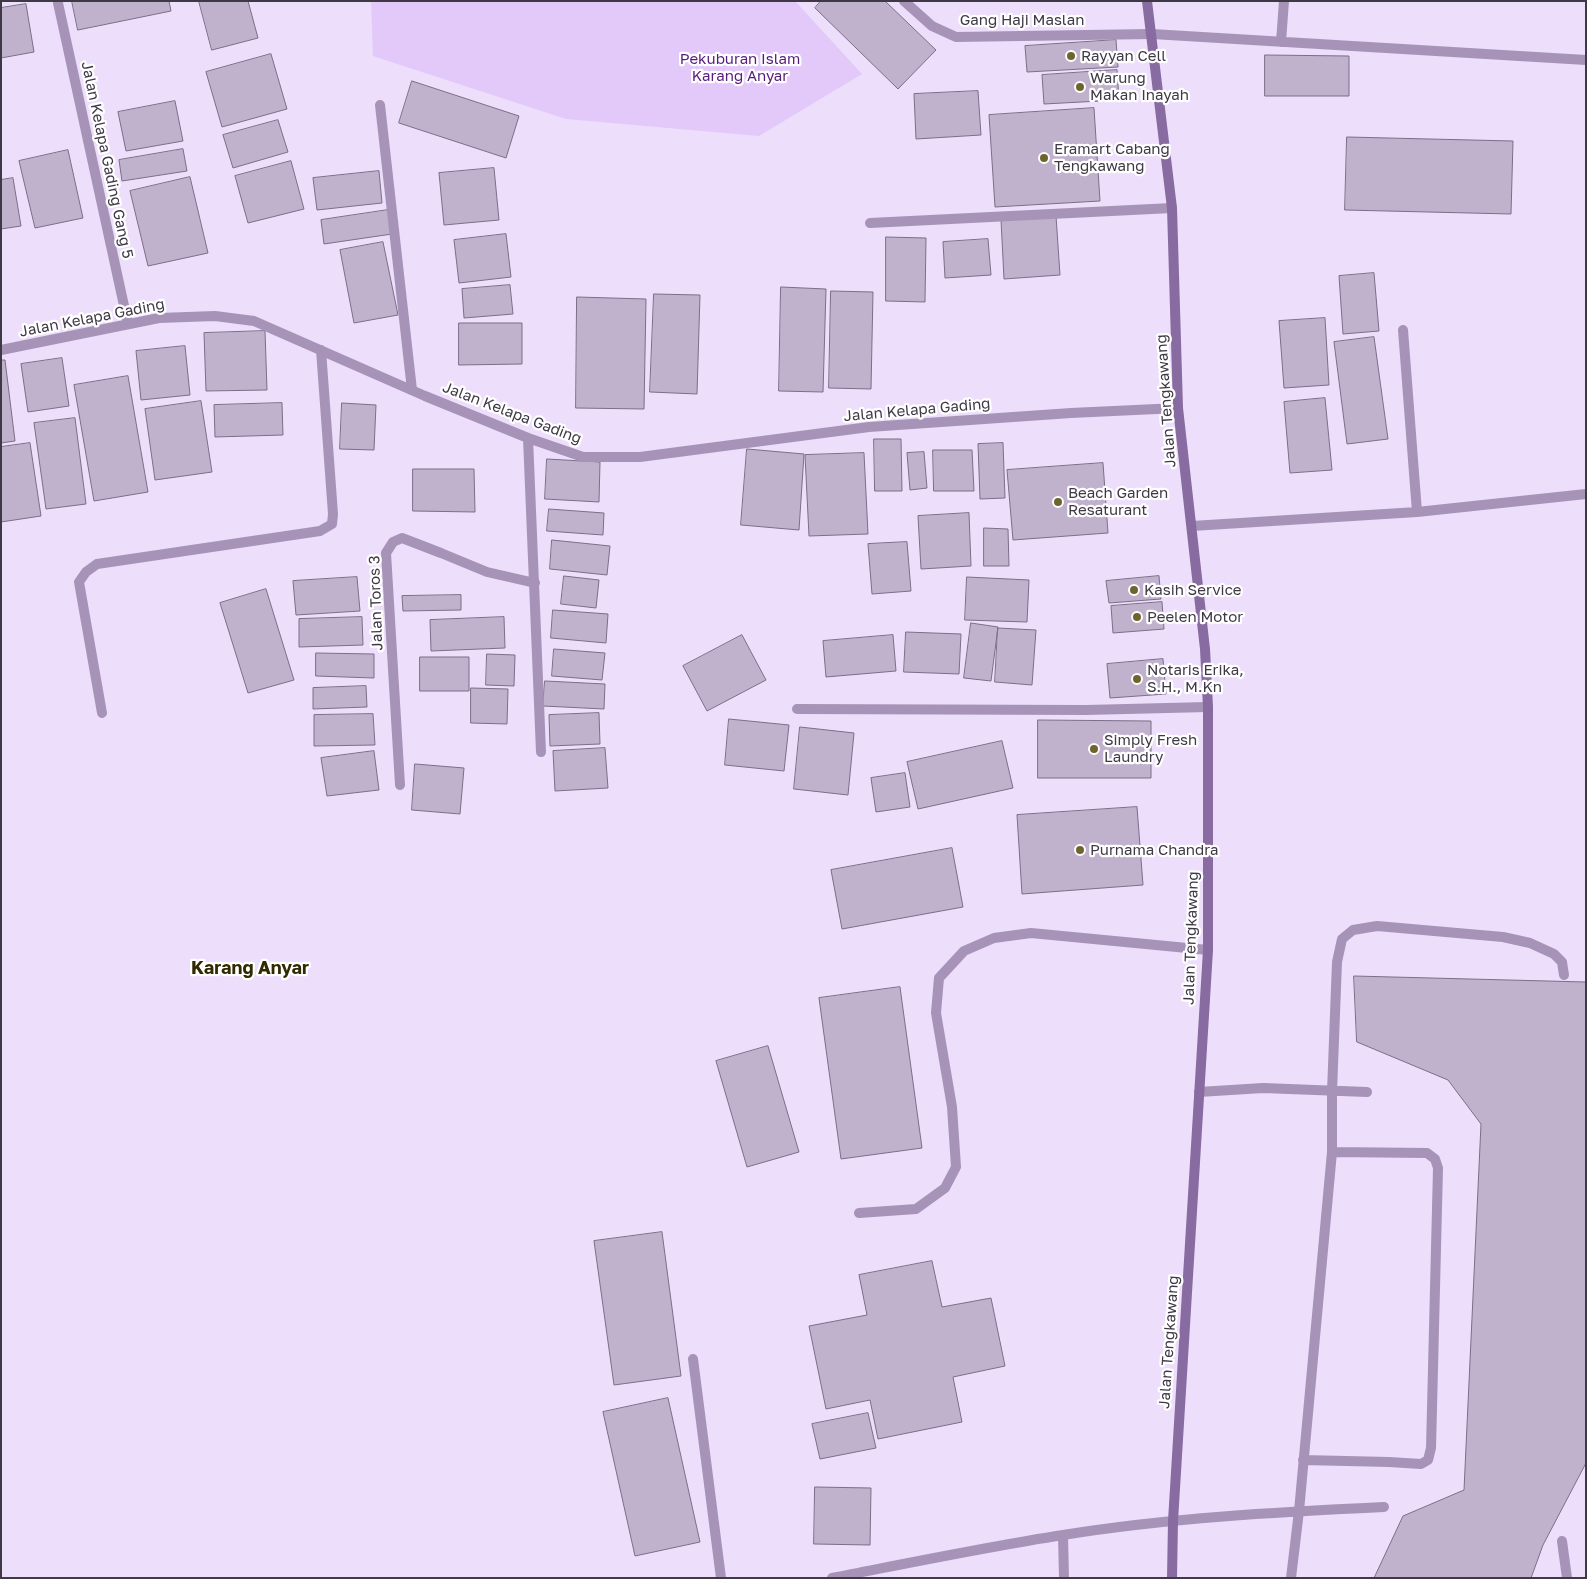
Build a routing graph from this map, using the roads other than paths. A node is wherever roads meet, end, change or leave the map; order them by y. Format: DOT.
graph roads {
  1 [pos="904,1"];
  2 [pos="1147,1"];
  3 [pos="1284,1"];
  4 [pos="58,3"];
  5 [pos="1152,34"];
  6 [pos="1281,42"];
  7 [pos="1586,60"];
  8 [pos="380,105"];
  9 [pos="1172,208"];
  10 [pos="870,224"];
  11 [pos="128,324"];
  12 [pos="1403,330"];
  13 [pos="1,350"];
  14 [pos="321,350"];
  15 [pos="412,390"];
  16 [pos="1178,408"];
  17 [pos="528,438"];
  18 [pos="1586,494"];
  19 [pos="1417,512"];
  20 [pos="1192,526"];
  21 [pos="535,583"];
  22 [pos="1208,707"];
  23 [pos="797,709"];
  24 [pos="102,713"];
  25 [pos="542,752"];
  26 [pos="400,785"];
  27 [pos="1208,950"];
  28 [pos="1564,975"];
  29 [pos="1199,1092"];
  30 [pos="1332,1092"];
  31 [pos="1367,1092"];
  32 [pos="1332,1152"];
  33 [pos="859,1213"];
  34 [pos="693,1359"];
  35 [pos="1304,1460"];
  36 [pos="1384,1507"];
  37 [pos="1299,1511"];
  38 [pos="1172,1521"];
  39 [pos="1063,1535"];
  40 [pos="1562,1541"];
  41 [pos="721,1578"];
  42 [pos="832,1578"];
  43 [pos="1064,1578"];
  44 [pos="1172,1578"];
  45 [pos="1291,1578"];
  46 [pos="1567,1578"];
  1 -- 5 [label="street, Gang Haji Maslan"];
  2 -- 5 [label="street, Jalan Tengkawang"];
  3 -- 6 [label="street"];
  4 -- 11 [label="street, Jalan Kelapa Gading Gang 5"];
  5 -- 6 [label="street, Gang Haji Maslan"];
  5 -- 9 [label="street, Jalan Tengkawang"];
  6 -- 7 [label="street, Gang Haji Maslan"];
  8 -- 15 [label="street"];
  9 -- 10 [label="street"];
  9 -- 16 [label="street, Jalan Tengkawang"];
  11 -- 13 [label="street, Jalan Kelapa Gading"];
  11 -- 14 [label="street, Jalan Kelapa Gading"];
  12 -- 19 [label="street"];
  14 -- 15 [label="street, Jalan Kelapa Gading"];
  14 -- 24 [label="street"];
  15 -- 17 [label="street, Jalan Kelapa Gading"];
  16 -- 17 [label="street, Jalan Kelapa Gading"];
  16 -- 20 [label="street, Jalan Tengkawang"];
  17 -- 21 [label="street"];
  18 -- 19 [label="street"];
  19 -- 20 [label="street"];
  20 -- 22 [label="street, Jalan Tengkawang"];
  21 -- 25 [label="street"];
  21 -- 26 [label="street, Jalan Toros 3"];
  22 -- 23 [label="street"];
  22 -- 27 [label="street, Jalan Tengkawang"];
  27 -- 29 [label="street, Jalan Tengkawang"];
  27 -- 33 [label="street"];
  28 -- 30 [label="street"];
  29 -- 30 [label="street"];
  29 -- 38 [label="street, Jalan Tengkawang"];
  30 -- 31 [label="street"];
  30 -- 32 [label="street"];
  32 -- 35 [label="street"];
  32 -- 35 [label="street"];
  34 -- 41 [label="street"];
  35 -- 37 [label="street"];
  36 -- 37 [label="street"];
  37 -- 38 [label="street"];
  37 -- 45 [label="street"];
  38 -- 39 [label="street"];
  38 -- 44 [label="street, Jalan Tengkawang"];
  39 -- 42 [label="street"];
  39 -- 43 [label="street"];
  40 -- 46 [label="street"];
}
